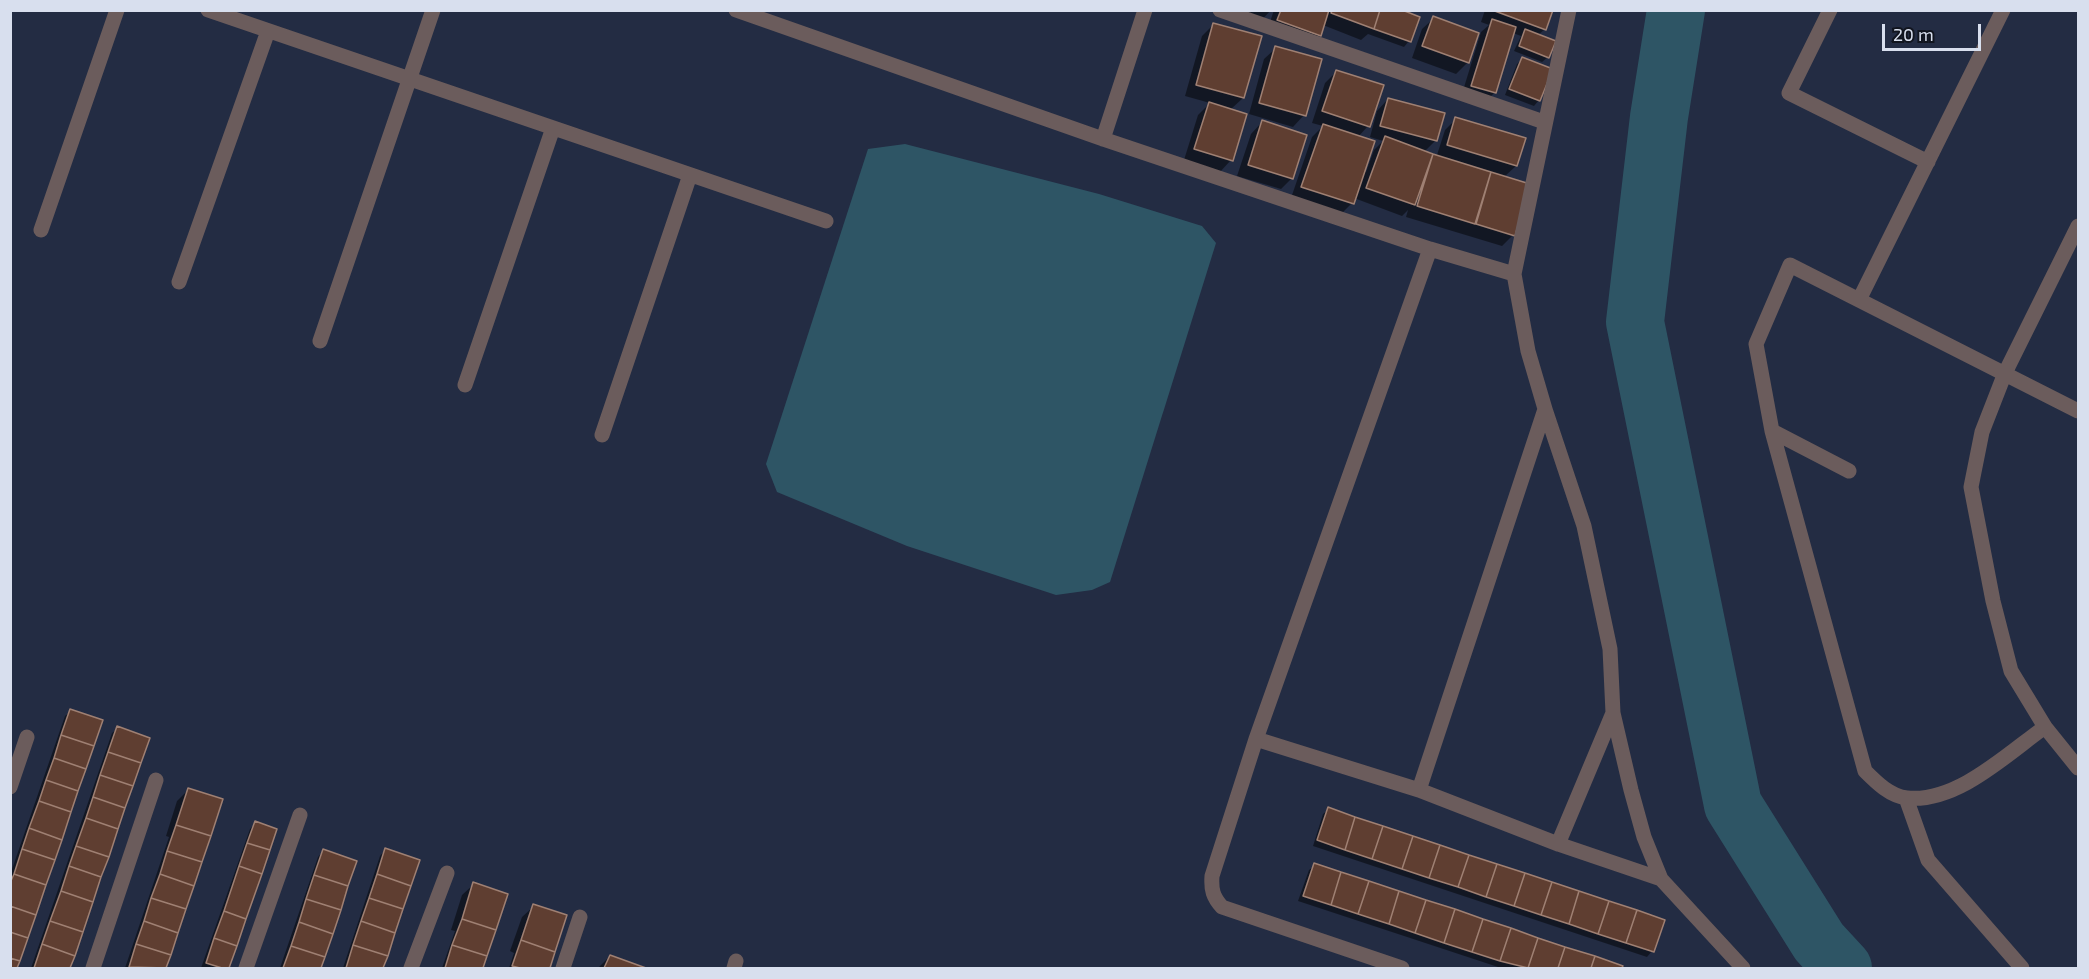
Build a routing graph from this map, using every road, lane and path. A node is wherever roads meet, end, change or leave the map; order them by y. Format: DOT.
graph roads {
  1 [pos="117,10"];
  2 [pos="208,10"];
  3 [pos="433,10"];
  4 [pos="736,10"];
  5 [pos="1145,10"];
  6 [pos="1220,10"];
  7 [pos="1569,10"];
  8 [pos="1830,10"];
  9 [pos="2003,10"];
  10 [pos="268,31"];
  11 [pos="410,79"];
  12 [pos="1544,122"];
  13 [pos="553,128"];
  14 [pos="1102,139"];
  15 [pos="1928,162"];
  16 [pos="690,174"];
  17 [pos="826,221"];
  18 [pos="2079,226"];
  19 [pos="41,230"];
  20 [pos="1430,249"];
  21 [pos="1514,274"];
  22 [pos="179,282"];
  23 [pos="1859,300"];
  24 [pos="320,341"];
  25 [pos="2005,374"];
  26 [pos="465,385"];
  27 [pos="1545,409"];
  28 [pos="2079,411"];
  29 [pos="1772,431"];
  30 [pos="602,435"];
  31 [pos="1849,471"];
  32 [pos="1613,713"];
  33 [pos="2045,727"];
  34 [pos="27,737"];
  35 [pos="1256,739"];
  36 [pos="2079,768"];
  37 [pos="156,780"];
  38 [pos="10,787"];
  39 [pos="1419,790"];
  40 [pos="1906,798"];
  41 [pos="300,815"];
  42 [pos="1558,844"];
  43 [pos="447,873"];
  44 [pos="1661,879"];
  45 [pos="580,917"];
  46 [pos="93,969"];
  47 [pos="246,969"];
  48 [pos="411,969"];
  49 [pos="563,969"];
  50 [pos="1402,969"];
  51 [pos="1743,969"];
  52 [pos="2022,969"];
  1 -- 19 [label="street"];
  2 -- 10 [label="street"];
  3 -- 11 [label="street"];
  4 -- 14 [label="street"];
  5 -- 14 [label="street"];
  6 -- 12 [label="street"];
  7 -- 12 [label="street"];
  8 -- 15 [label="street"];
  9 -- 15 [label="street"];
  10 -- 11 [label="street"];
  10 -- 22 [label="street"];
  11 -- 13 [label="street"];
  11 -- 24 [label="street"];
  12 -- 21 [label="street"];
  13 -- 16 [label="street"];
  13 -- 26 [label="street"];
  14 -- 20 [label="street"];
  15 -- 23 [label="street"];
  16 -- 17 [label="street"];
  16 -- 30 [label="street"];
  18 -- 25 [label="street"];
  20 -- 21 [label="street"];
  20 -- 35 [label="street"];
  21 -- 27 [label="street"];
  23 -- 25 [label="street"];
  23 -- 29 [label="street"];
  25 -- 28 [label="street"];
  25 -- 33 [label="street"];
  27 -- 32 [label="street"];
  27 -- 39 [label="street"];
  29 -- 31 [label="street"];
  29 -- 40 [label="street"];
  32 -- 42 [label="street"];
  32 -- 44 [label="street"];
  33 -- 36 [label="street"];
  33 -- 40 [label="street"];
  34 -- 38 [label="street"];
  35 -- 39 [label="street"];
  35 -- 50 [label="street"];
  37 -- 46 [label="street"];
  39 -- 42 [label="street"];
  40 -- 52 [label="street"];
  41 -- 47 [label="street"];
  42 -- 44 [label="street"];
  43 -- 48 [label="street"];
  44 -- 51 [label="street"];
  45 -- 49 [label="street"];
}
